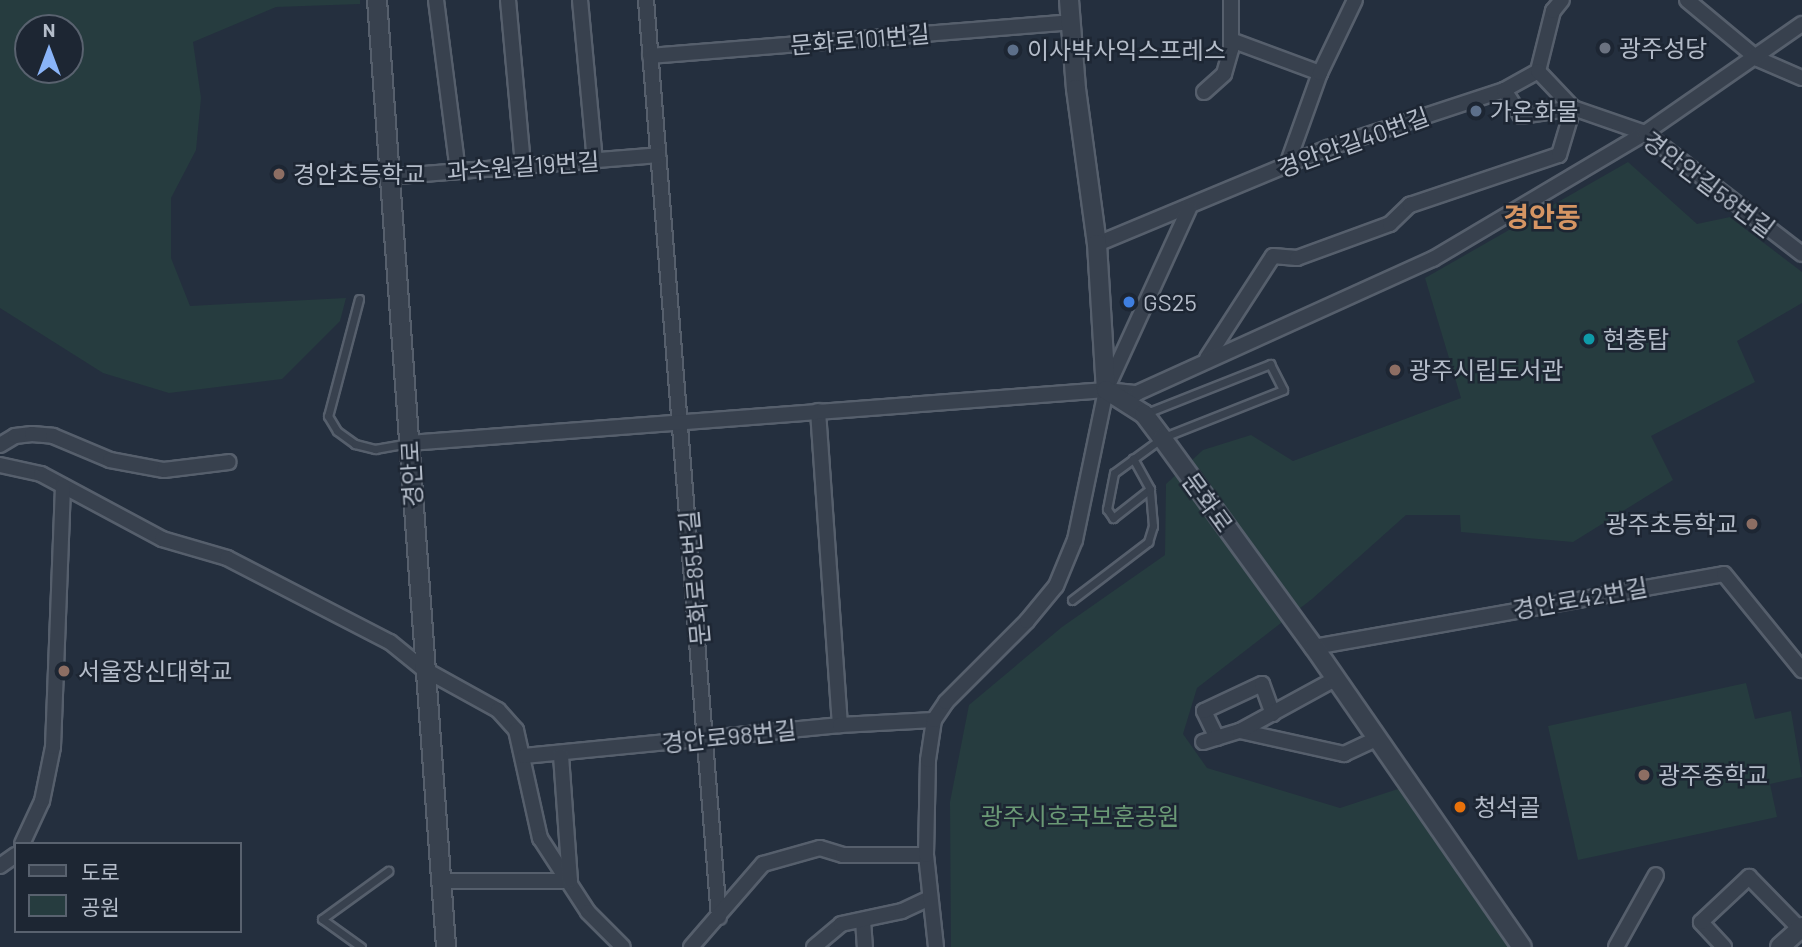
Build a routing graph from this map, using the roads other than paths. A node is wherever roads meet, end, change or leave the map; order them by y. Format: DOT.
graph roads {
  1 [pos="377,0"];
  2 [pos="436,0"];
  3 [pos="508,0"];
  4 [pos="580,0"];
  5 [pos="646,0"];
  6 [pos="1069,0"];
  7 [pos="1231,0"];
  8 [pos="1355,0"];
  9 [pos="1562,0"];
  10 [pos="1686,0"];
  11 [pos="1070,22"];
  12 [pos="1802,24"];
  13 [pos="1231,40"];
  14 [pos="650,56"];
  15 [pos="1758,59"];
  16 [pos="1538,71"];
  17 [pos="1320,73"];
  18 [pos="1802,78"];
  19 [pos="1504,90"];
  20 [pos="1204,92"];
  21 [pos="1573,108"];
  22 [pos="1645,133"];
  23 [pos="658,155"];
  24 [pos="595,161"];
  25 [pos="523,164"];
  26 [pos="1287,165"];
  27 [pos="458,171"];
  28 [pos="387,177"];
  29 [pos="1189,209"];
  30 [pos="1097,244"];
  31 [pos="1802,254"];
  32 [pos="359,299"];
  33 [pos="1207,359"];
  34 [pos="1106,390"];
  35 [pos="818,411"];
  36 [pos="1144,414"];
  37 [pos="681,420"];
  38 [pos="1162,438"];
  39 [pos="409,443"];
  40 [pos="0,444"];
  41 [pos="1133,458"];
  42 [pos="229,462"];
  43 [pos="0,465"];
  44 [pos="63,486"];
  45 [pos="1150,489"];
  46 [pos="1072,600"];
  47 [pos="1314,647"];
  48 [pos="422,668"];
  49 [pos="1802,670"];
  50 [pos="1333,680"];
  51 [pos="1273,714"];
  52 [pos="934,720"];
  53 [pos="840,725"];
  54 [pos="1241,731"];
  55 [pos="707,737"];
  56 [pos="1378,738"];
  57 [pos="561,755"];
  58 [pos="524,756"];
  59 [pos="23,842"];
  60 [pos="926,855"];
  61 [pos="388,871"];
  62 [pos="1656,875"];
  63 [pos="441,881"];
  64 [pos="570,881"];
  65 [pos="930,898"];
  66 [pos="719,917"];
  67 [pos="863,920"];
  68 [pos="1801,928"];
  69 [pos="361,947"];
  70 [pos="446,947"];
  71 [pos="622,947"];
  72 [pos="691,947"];
  73 [pos="814,947"];
  74 [pos="865,947"];
  75 [pos="936,947"];
  76 [pos="1522,947"];
  77 [pos="1616,947"];
  78 [pos="1724,947"];
  79 [pos="1780,947"];
  1 -- 28 [label="street, 경안로"];
  2 -- 27 [label="street"];
  3 -- 25 [label="street"];
  4 -- 24 [label="street"];
  5 -- 14 [label="street"];
  6 -- 11 [label="street"];
  7 -- 13 [label="street"];
  8 -- 17 [label="street"];
  9 -- 16 [label="street"];
  10 -- 15 [label="street"];
  11 -- 14 [label="street, 문화로101번길"];
  11 -- 30 [label="street"];
  12 -- 15 [label="street"];
  13 -- 17 [label="street"];
  13 -- 20 [label="street"];
  14 -- 23 [label="street"];
  15 -- 18 [label="street"];
  15 -- 22 [label="street"];
  16 -- 19 [label="street, 경안안길40번길"];
  16 -- 21 [label="street"];
  17 -- 26 [label="street"];
  19 -- 21 [label="street, 경안안길58번길"];
  19 -- 26 [label="street, 경안안길40번길"];
  21 -- 22 [label="street, 경안안길58번길"];
  21 -- 33 [label="street"];
  22 -- 31 [label="street, 경안안길58번길"];
  22 -- 33 [label="street"];
  23 -- 24 [label="street, 과수원길19번길"];
  23 -- 37 [label="street"];
  24 -- 25 [label="street, 과수원길19번길"];
  25 -- 27 [label="street, 과수원길19번길"];
  26 -- 29 [label="street, 경안안길40번길"];
  27 -- 28 [label="street, 과수원길19번길"];
  28 -- 39 [label="street, 경안로"];
  29 -- 30 [label="street, 경안안길40번길"];
  29 -- 34 [label="street"];
  30 -- 34 [label="street"];
  32 -- 39 [label="lane"];
  33 -- 34 [label="street"];
  34 -- 35 [label="street"];
  34 -- 36 [label="street, 문화로"];
  34 -- 52 [label="street"];
  35 -- 37 [label="street"];
  35 -- 53 [label="street"];
  36 -- 38 [label="street, 문화로"];
  36 -- 38 [label="lane"];
  37 -- 39 [label="street"];
  37 -- 55 [label="street, 문화로85번길"];
  38 -- 41 [label="lane"];
  38 -- 47 [label="street, 문화로"];
  39 -- 48 [label="street, 경안로"];
  40 -- 42 [label="street"];
  41 -- 45 [label="lane"];
  41 -- 45 [label="lane"];
  43 -- 44 [label="street"];
  44 -- 48 [label="street"];
  44 -- 59 [label="street"];
  45 -- 46 [label="lane"];
  47 -- 49 [label="street, 경안로42번길"];
  47 -- 50 [label="street, 문화로"];
  48 -- 58 [label="street"];
  48 -- 63 [label="street, 경안로"];
  50 -- 51 [label="street"];
  50 -- 56 [label="street, 문화로"];
  51 -- 54 [label="street"];
  51 -- 54 [label="street"];
  52 -- 53 [label="street, 경안로98번길"];
  52 -- 60 [label="street"];
  53 -- 55 [label="street, 경안로98번길"];
  54 -- 56 [label="street"];
  55 -- 57 [label="street, 경안로98번길"];
  55 -- 66 [label="street, 문화로85번길"];
  56 -- 76 [label="street, 문화로"];
  57 -- 58 [label="street, 경안로98번길"];
  57 -- 64 [label="street"];
  58 -- 64 [label="street"];
  60 -- 65 [label="street"];
  60 -- 66 [label="street"];
  61 -- 69 [label="lane"];
  62 -- 77 [label="street"];
  63 -- 64 [label="street"];
  63 -- 70 [label="street, 경안로"];
  64 -- 71 [label="street"];
  65 -- 67 [label="street"];
  65 -- 75 [label="street"];
  66 -- 72 [label="street"];
  67 -- 73 [label="street"];
  67 -- 74 [label="street"];
  68 -- 78 [label="street"];
  68 -- 79 [label="street"];
}
